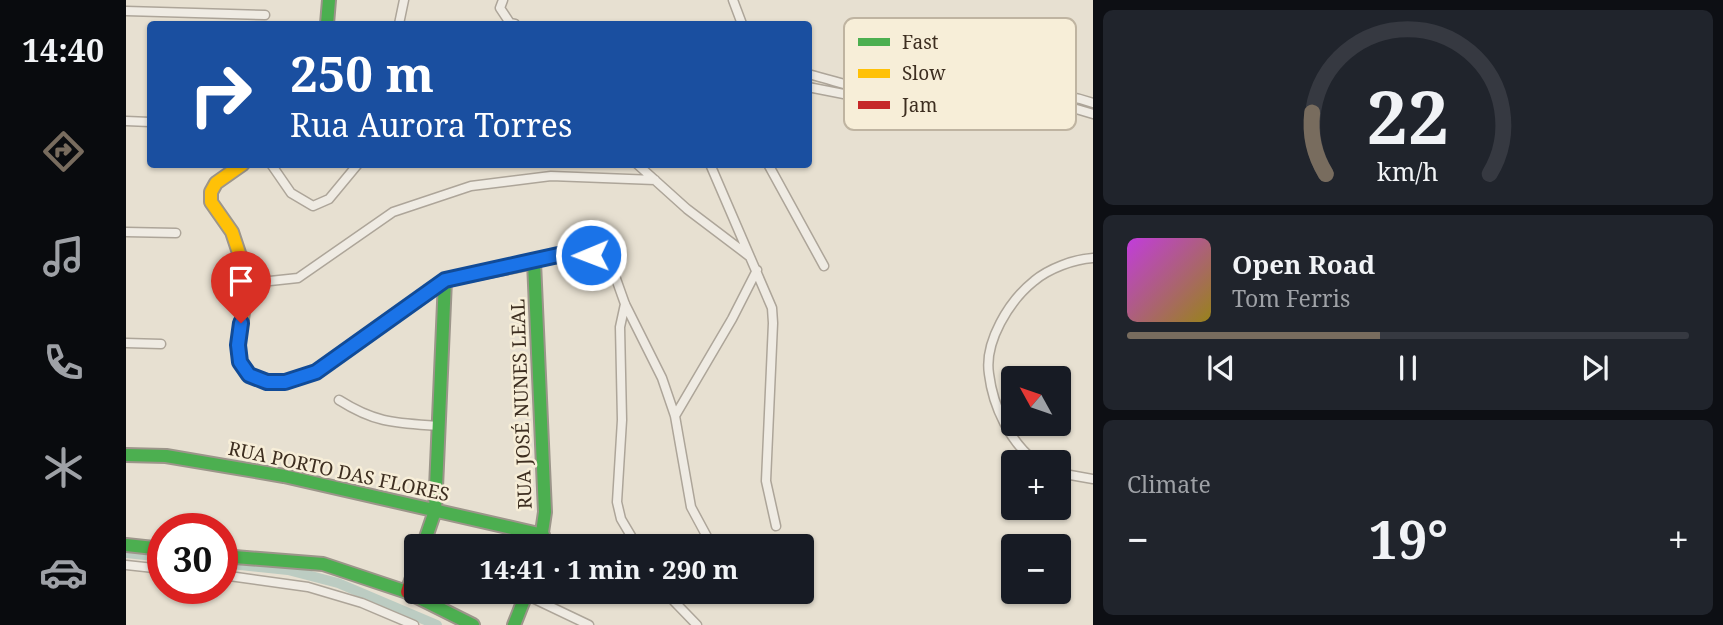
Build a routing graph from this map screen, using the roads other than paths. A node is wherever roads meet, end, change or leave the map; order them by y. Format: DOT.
graph roads {
  1 [pos="329,0"];
  2 [pos="404,0"];
  3 [pos="503,0"];
  4 [pos="733,0"];
  5 [pos="126,11"];
  6 [pos="265,15"];
  7 [pos="327,21"];
  8 [pos="400,21"];
  9 [pos="509,21"];
  10 [pos="741,21"];
  11 [pos="812,75"];
  12 [pos="844,82"];
  13 [pos="812,89"];
  14 [pos="844,95"];
  15 [pos="1076,109"];
  16 [pos="1093,114"];
  17 [pos="126,121"];
  18 [pos="147,122"];
  19 [pos="237,168"];
  20 [pos="274,168"];
  21 [pos="355,168"];
  22 [pos="641,168"];
  23 [pos="712,168"];
  24 [pos="770,168"];
  25 [pos="655,180"];
  26 [pos="126,232"];
  27 [pos="176,233"];
  28 [pos="751,258"];
  29 [pos="1093,258"];
  30 [pos="534,260"];
  31 [pos="824,266"];
  32 [pos="757,270"];
  33 [pos="247,280"];
  34 [pos="445,280"];
  35 [pos="625,303"];
  36 [pos="126,343"];
  37 [pos="161,344"];
  38 [pos="340,400"];
  39 [pos="675,416"];
  40 [pos="440,426"];
  41 [pos="1022,450"];
  42 [pos="126,455"];
  43 [pos="1071,476"];
  44 [pos="1093,479"];
  45 [pos="435,511"];
  46 [pos="776,526"];
  47 [pos="427,534"];
  48 [pos="520,534"];
  49 [pos="543,534"];
  50 [pos="630,534"];
  51 [pos="706,534"];
  52 [pos="126,545"];
  53 [pos="147,547"];
  54 [pos="238,557"];
  55 [pos="126,565"];
  56 [pos="147,567"];
  57 [pos="238,577"];
  58 [pos="404,591"];
  59 [pos="431,604"];
  60 [pos="522,604"];
  61 [pos="548,604"];
  62 [pos="677,604"];
  63 [pos="414,625"];
  64 [pos="473,625"];
  65 [pos="514,625"];
  66 [pos="589,625"];
  67 [pos="697,625"];
  1 -- 7 [label="street"];
  2 -- 8 [label="street"];
  3 -- 9 [label="street"];
  4 -- 10 [label="street"];
  5 -- 6 [label="street"];
  11 -- 12 [label="street"];
  13 -- 14 [label="street"];
  15 -- 16 [label="street"];
  17 -- 18 [label="street"];
  19 -- 33 [label="street"];
  20 -- 21 [label="street"];
  22 -- 25 [label="street"];
  23 -- 28 [label="street"];
  24 -- 31 [label="street"];
  25 -- 28 [label="street"];
  25 -- 33 [label="street"];
  26 -- 27 [label="street"];
  28 -- 32 [label="street"];
  29 -- 41 [label="street"];
  30 -- 34 [label="street"];
  30 -- 35 [label="street"];
  30 -- 49 [label="street, RUA JOSÉ NUNES LEAL"];
  32 -- 39 [label="street"];
  32 -- 46 [label="street"];
  33 -- 34 [label="street"];
  34 -- 40 [label="street"];
  35 -- 39 [label="street"];
  35 -- 50 [label="street"];
  36 -- 37 [label="street"];
  38 -- 40 [label="street"];
  39 -- 51 [label="street"];
  40 -- 45 [label="street"];
  42 -- 45 [label="street, RUA PORTO DAS FLORES"];
  43 -- 44 [label="street"];
  45 -- 47 [label="street"];
  45 -- 48 [label="street, RUA PORTO DAS FLORES"];
  52 -- 53 [label="street"];
  54 -- 58 [label="street"];
  55 -- 56 [label="street"];
  57 -- 63 [label="street"];
  59 -- 64 [label="street"];
  60 -- 65 [label="street"];
  61 -- 66 [label="street"];
  62 -- 67 [label="street"];
}
